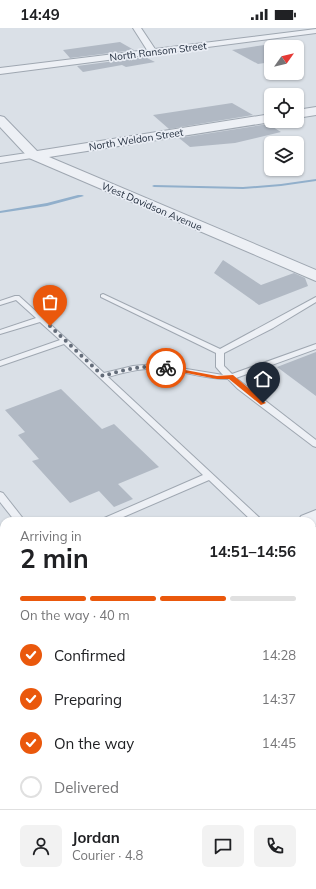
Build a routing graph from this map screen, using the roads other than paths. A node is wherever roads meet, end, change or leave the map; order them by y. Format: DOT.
graph roads {
  1 [pos="137,28"];
  2 [pos="316,31"];
  3 [pos="152,51"];
  4 [pos="0,71"];
  5 [pos="316,111"];
  6 [pos="304,113"];
  7 [pos="264,119"];
  8 [pos="0,120"];
  9 [pos="34,155"];
  10 [pos="0,160"];
  11 [pos="316,276"];
  12 [pos="103,296"];
  13 [pos="316,299"];
  14 [pos="0,303"];
  15 [pos="42,319"];
  16 [pos="0,332"];
  17 [pos="65,341"];
  18 [pos="316,346"];
  19 [pos="220,352"];
  20 [pos="0,364"];
  21 [pos="103,376"];
  22 [pos="231,377"];
  23 [pos="316,444"];
  24 [pos="210,476"];
  25 [pos="0,495"];
  26 [pos="17,517"];
  27 [pos="114,517"];
  28 [pos="254,517"];
  1 -- 3 [label="street"];
  2 -- 3 [label="street, North Ransom Street"];
  3 -- 4 [label="street, North Ransom Street"];
  5 -- 6 [label="street"];
  7 -- 9 [label="street, North Weldon Street"];
  8 -- 9 [label="street, West Davidson Avenue"];
  9 -- 10 [label="street, North Weldon Street"];
  9 -- 11 [label="street, West Davidson Avenue"];
  12 -- 19 [label="lane"];
  13 -- 19 [label="lane"];
  14 -- 15 [label="lane"];
  15 -- 16 [label="lane"];
  15 -- 17 [label="lane"];
  17 -- 20 [label="lane"];
  17 -- 21 [label="lane"];
  18 -- 22 [label="lane"];
  19 -- 22 [label="lane"];
  21 -- 22 [label="lane"];
  21 -- 24 [label="lane"];
  22 -- 23 [label="lane"];
  24 -- 27 [label="lane"];
  24 -- 28 [label="lane"];
  25 -- 26 [label="lane"];
}
